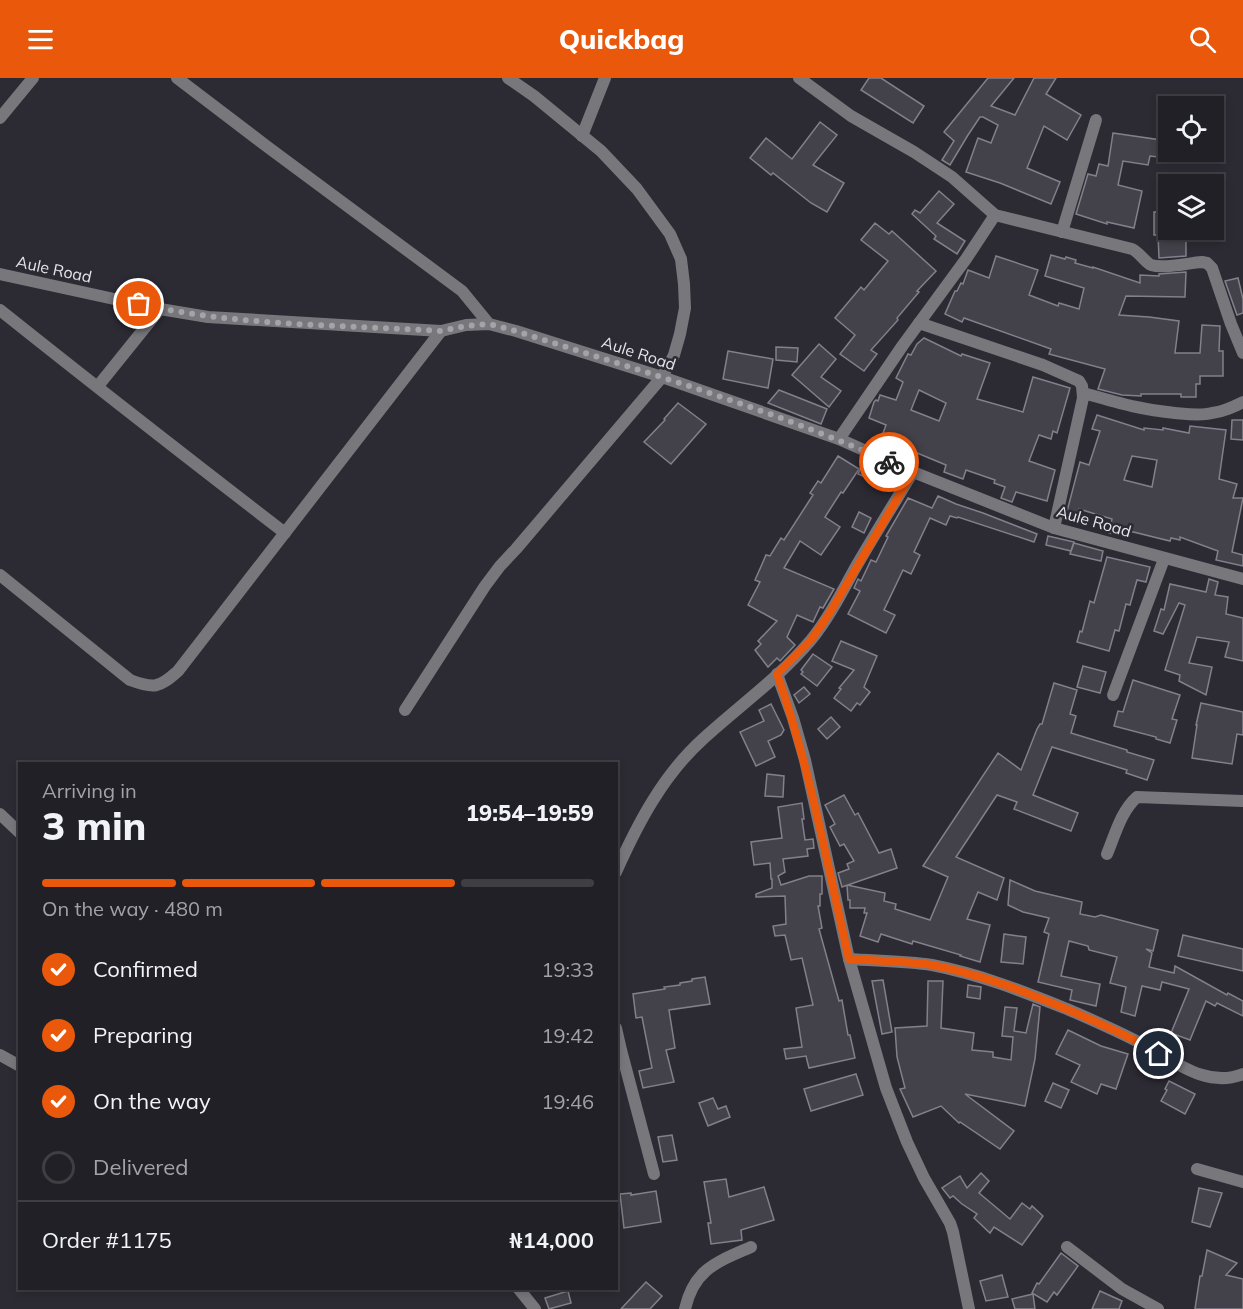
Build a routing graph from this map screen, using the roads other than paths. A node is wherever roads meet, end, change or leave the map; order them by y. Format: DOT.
graph roads {
  1 [pos="33,78"];
  2 [pos="177,78"];
  3 [pos="508,78"];
  4 [pos="605,78"];
  5 [pos="799,78"];
  6 [pos="0,118"];
  7 [pos="1096,120"];
  8 [pos="582,136"];
  9 [pos="994,215"];
  10 [pos="1062,232"];
  11 [pos="0,274"];
  12 [pos="160,309"];
  13 [pos="0,310"];
  14 [pos="919,323"];
  15 [pos="489,324"];
  16 [pos="441,331"];
  17 [pos="1243,353"];
  18 [pos="662,377"];
  19 [pos="98,387"];
  20 [pos="1083,393"];
  21 [pos="1243,402"];
  22 [pos="839,439"];
  23 [pos="913,472"];
  24 [pos="1054,528"];
  25 [pos="285,533"];
  26 [pos="1164,559"];
  27 [pos="0,575"];
  28 [pos="1243,579"];
  29 [pos="777,674"];
  30 [pos="1113,695"];
  31 [pos="405,710"];
  32 [pos="1243,801"];
  33 [pos="0,814"];
  34 [pos="18,831"];
  35 [pos="1107,854"];
  36 [pos="618,867"];
  37 [pos="849,959"];
  38 [pos="618,1037"];
  39 [pos="0,1055"];
  40 [pos="18,1065"];
  41 [pos="1243,1074"];
  42 [pos="1197,1169"];
  43 [pos="654,1174"];
  44 [pos="1243,1182"];
  45 [pos="751,1247"];
  46 [pos="1067,1247"];
  47 [pos="520,1290"];
  48 [pos="535,1309"];
  49 [pos="685,1309"];
  50 [pos="969,1309"];
  51 [pos="1158,1309"];
  1 -- 6 [label="street"];
  2 -- 15 [label="street"];
  3 -- 8 [label="street"];
  4 -- 8 [label="street"];
  5 -- 9 [label="street"];
  7 -- 10 [label="street"];
  8 -- 18 [label="street"];
  9 -- 10 [label="street"];
  9 -- 14 [label="street"];
  10 -- 17 [label="street"];
  11 -- 12 [label="street, Aule Road"];
  12 -- 16 [label="street, Aule Road"];
  12 -- 19 [label="street"];
  13 -- 19 [label="street"];
  14 -- 20 [label="street"];
  14 -- 22 [label="street"];
  15 -- 16 [label="street, Aule Road"];
  15 -- 18 [label="street, Aule Road"];
  16 -- 25 [label="street"];
  18 -- 22 [label="street, Aule Road"];
  18 -- 31 [label="street"];
  19 -- 25 [label="street"];
  20 -- 21 [label="street"];
  20 -- 24 [label="street"];
  22 -- 23 [label="street, Aule Road"];
  23 -- 24 [label="street, Aule Road"];
  23 -- 29 [label="street"];
  24 -- 26 [label="street, Aule Road"];
  25 -- 27 [label="street"];
  26 -- 28 [label="street, Aule Road"];
  26 -- 30 [label="street"];
  29 -- 36 [label="street"];
  29 -- 37 [label="street"];
  32 -- 35 [label="street"];
  33 -- 34 [label="street"];
  37 -- 41 [label="street"];
  37 -- 50 [label="street"];
  38 -- 43 [label="street"];
  39 -- 40 [label="street"];
  42 -- 44 [label="street"];
  45 -- 49 [label="street"];
  46 -- 51 [label="street"];
  47 -- 48 [label="street"];
}
